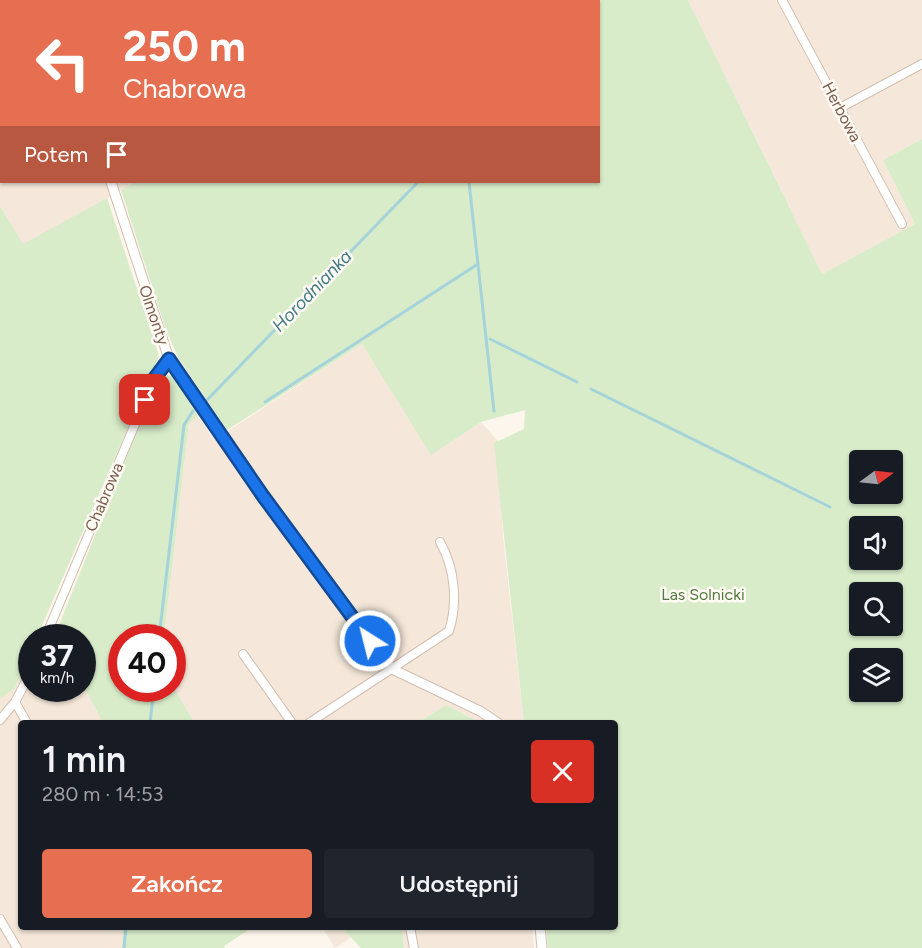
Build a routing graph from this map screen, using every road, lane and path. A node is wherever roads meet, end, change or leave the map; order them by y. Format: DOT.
graph roads {
  1 [pos="782,0"];
  2 [pos="922,64"];
  3 [pos="840,108"];
  4 [pos="111,183"];
  5 [pos="902,224"];
  6 [pos="169,359"];
  7 [pos="440,543"];
  8 [pos="51,624"];
  9 [pos="243,654"];
  10 [pos="392,669"];
  11 [pos="18,696"];
  12 [pos="15,702"];
  13 [pos="0,720"];
  14 [pos="25,720"];
  15 [pos="290,720"];
  16 [pos="314,720"];
  17 [pos="494,720"];
  18 [pos="0,919"];
  19 [pos="411,930"];
  20 [pos="540,930"];
  21 [pos="17,948"];
  22 [pos="414,948"];
  23 [pos="542,948"];
  1 -- 3 [label="street, Herbowa"];
  2 -- 3 [label="street"];
  3 -- 5 [label="street, Herbowa"];
  4 -- 6 [label="street, Olmonty"];
  6 -- 8 [label="street, Chabrowa"];
  6 -- 10 [label="street, Olmonty"];
  7 -- 10 [label="street"];
  9 -- 15 [label="street"];
  10 -- 16 [label="street"];
  10 -- 17 [label="street"];
  11 -- 12 [label="street"];
  12 -- 13 [label="street"];
  12 -- 14 [label="street"];
  18 -- 21 [label="street"];
  19 -- 22 [label="street"];
  20 -- 23 [label="street"];
}
